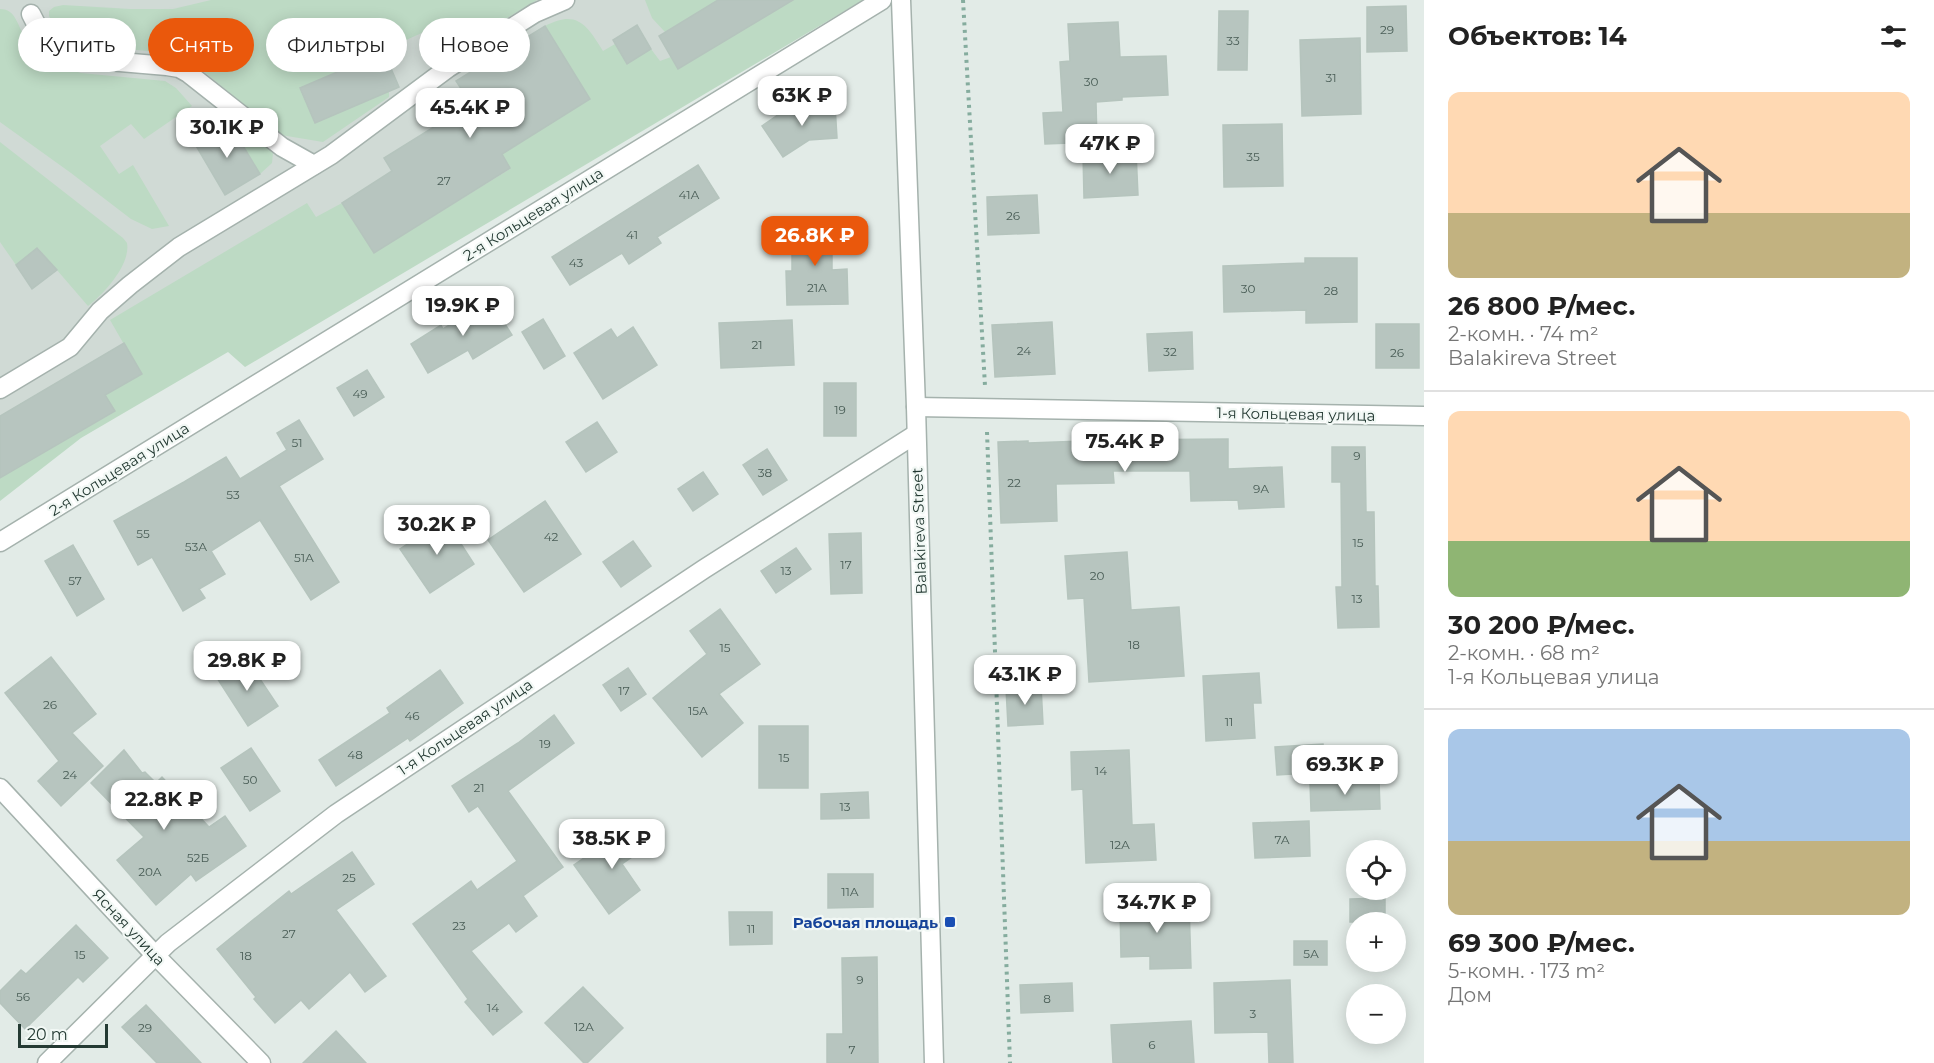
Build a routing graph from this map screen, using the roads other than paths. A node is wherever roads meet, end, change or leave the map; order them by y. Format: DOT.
graph roads {
  1 [pos="565,0"];
  2 [pos="882,0"];
  3 [pos="901,0"];
  4 [pos="31,14"];
  5 [pos="314,165"];
  6 [pos="0,389"];
  7 [pos="916,407"];
  8 [pos="1424,416"];
  9 [pos="916,434"];
  10 [pos="0,542"];
  11 [pos="0,788"];
  12 [pos="155,955"];
  13 [pos="47,1063"];
  14 [pos="261,1063"];
  15 [pos="934,1063"];
  1 -- 5 [label="street"];
  2 -- 10 [label="street, 2-я Кольцевая улица"];
  3 -- 7 [label="street, Balakireva Street"];
  4 -- 5 [label="street"];
  5 -- 6 [label="street"];
  7 -- 8 [label="street, 1-я Кольцевая улица"];
  7 -- 9 [label="street, Balakireva Street"];
  9 -- 12 [label="street, 1-я Кольцевая улица"];
  9 -- 15 [label="street, Balakireva Street"];
  11 -- 12 [label="street, Ясная улица"];
  12 -- 13 [label="street, 1-я Кольцевая улица"];
  12 -- 14 [label="street, Ясная улица"];
}
